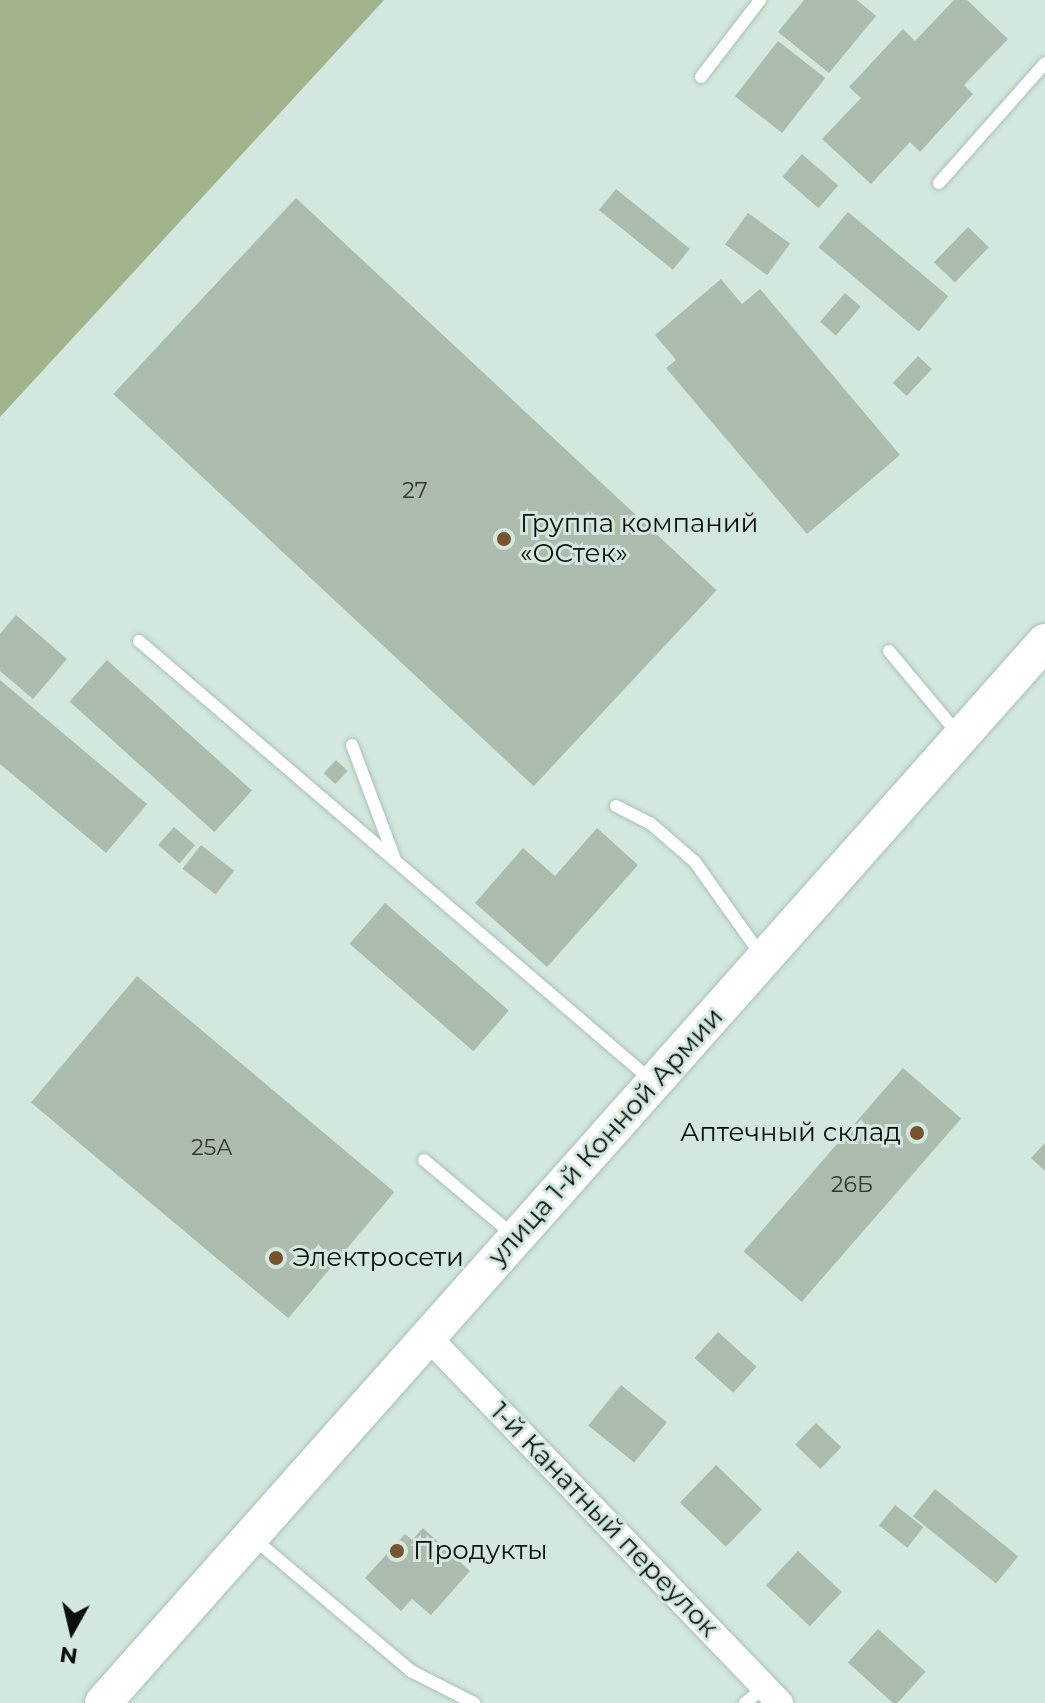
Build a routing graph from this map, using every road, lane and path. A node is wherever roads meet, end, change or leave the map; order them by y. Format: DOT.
graph roads {
  1 [pos="760,0"];
  2 [pos="1045,63"];
  3 [pos="701,77"];
  4 [pos="939,183"];
  5 [pos="139,641"];
  6 [pos="1045,642"];
  7 [pos="889,651"];
  8 [pos="961,738"];
  9 [pos="352,745"];
  10 [pos="616,806"];
  11 [pos="395,860"];
  12 [pos="765,961"];
  13 [pos="654,1083"];
  14 [pos="424,1160"];
  15 [pos="515,1236"];
  16 [pos="428,1337"];
  17 [pos="252,1537"];
  18 [pos="763,1698"];
  19 [pos="103,1703"];
  20 [pos="474,1703"];
  1 -- 3 [label="lane"];
  2 -- 4 [label="lane"];
  5 -- 11 [label="lane"];
  6 -- 8 [label="main road, улица 1-й Конной Армии"];
  7 -- 8 [label="lane"];
  8 -- 12 [label="main road, улица 1-й Конной Армии"];
  9 -- 11 [label="lane"];
  10 -- 12 [label="lane"];
  11 -- 13 [label="lane"];
  12 -- 13 [label="main road, улица 1-й Конной Армии"];
  13 -- 15 [label="main road, улица 1-й Конной Армии"];
  14 -- 15 [label="lane"];
  15 -- 16 [label="main road, улица 1-й Конной Армии"];
  16 -- 17 [label="main road, улица 1-й Конной Армии"];
  16 -- 18 [label="street, 1-й Канатный переулок"];
  17 -- 19 [label="main road, улица 1-й Конной Армии"];
  17 -- 20 [label="lane"];
}
